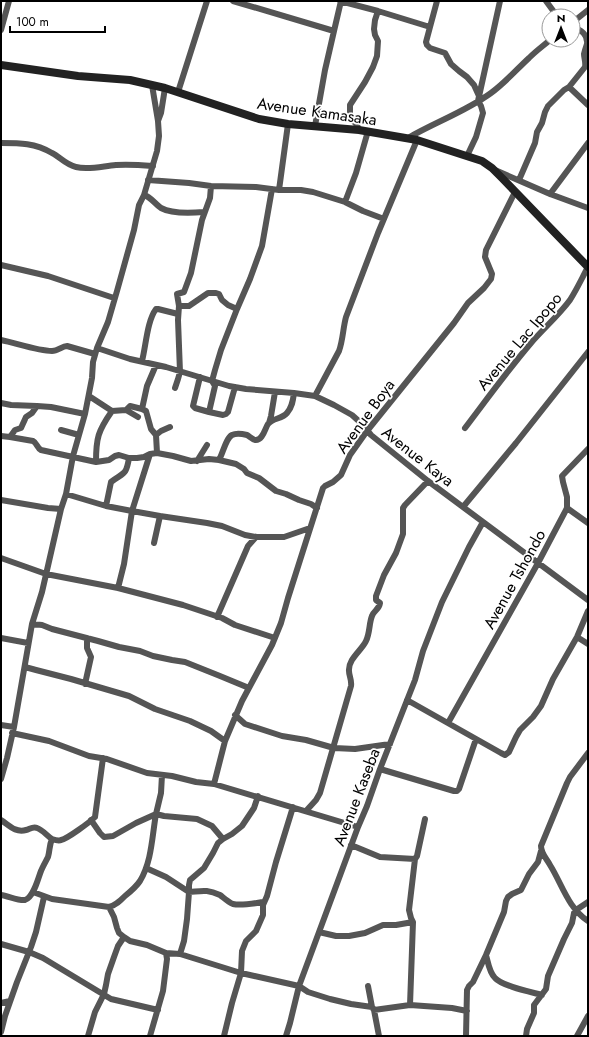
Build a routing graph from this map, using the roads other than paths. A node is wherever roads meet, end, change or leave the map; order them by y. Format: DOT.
graph roads {
  1 [pos="9,1"];
  2 [pos="207,1"];
  3 [pos="234,1"];
  4 [pos="340,1"];
  5 [pos="437,1"];
  6 [pos="500,1"];
  7 [pos="378,11"];
  8 [pos="430,27"];
  9 [pos="1,30"];
  10 [pos="334,31"];
  11 [pos="581,31"];
  12 [pos="541,48"];
  13 [pos="1,65"];
  14 [pos="152,85"];
  15 [pos="569,87"];
  16 [pos="165,88"];
  17 [pos="178,92"];
  18 [pos="479,99"];
  19 [pos="588,105"];
  20 [pos="158,121"];
  21 [pos="288,124"];
  22 [pos="315,126"];
  23 [pos="359,130"];
  24 [pos="368,131"];
  25 [pos="408,138"];
  26 [pos="417,140"];
  27 [pos="1,142"];
  28 [pos="588,143"];
  29 [pos="467,156"];
  30 [pos="153,166"];
  31 [pos="492,168"];
  32 [pos="148,180"];
  33 [pos="519,180"];
  34 [pos="211,186"];
  35 [pos="276,189"];
  36 [pos="515,192"];
  37 [pos="550,194"];
  38 [pos="144,195"];
  39 [pos="344,202"];
  40 [pos="588,208"];
  41 [pos="204,212"];
  42 [pos="384,219"];
  43 [pos="1,265"];
  44 [pos="588,267"];
  45 [pos="114,298"];
  46 [pos="179,306"];
  47 [pos="237,309"];
  48 [pos="178,314"];
  49 [pos="1,340"];
  50 [pos="96,351"];
  51 [pos="588,352"];
  52 [pos="142,361"];
  53 [pos="156,365"];
  54 [pos="180,372"];
  55 [pos="206,379"];
  56 [pos="235,387"];
  57 [pos="175,388"];
  58 [pos="275,392"];
  59 [pos="294,393"];
  60 [pos="89,396"];
  61 [pos="315,396"];
  62 [pos="1,403"];
  63 [pos="37,406"];
  64 [pos="142,409"];
  65 [pos="126,410"];
  66 [pos="112,411"];
  67 [pos="209,412"];
  68 [pos="85,414"];
  69 [pos="138,417"];
  70 [pos="268,424"];
  71 [pos="170,427"];
  72 [pos="465,428"];
  73 [pos="61,430"];
  74 [pos="367,431"];
  75 [pos="79,435"];
  76 [pos="156,435"];
  77 [pos="1,436"];
  78 [pos="10,437"];
  79 [pos="207,445"];
  80 [pos="588,449"];
  81 [pos="157,453"];
  82 [pos="150,454"];
  83 [pos="73,456"];
  84 [pos="128,458"];
  85 [pos="219,460"];
  86 [pos="197,461"];
  87 [pos="96,462"];
  88 [pos="428,481"];
  89 [pos="66,494"];
  90 [pos="1,500"];
  91 [pos="106,506"];
  92 [pos="463,507"];
  93 [pos="61,508"];
  94 [pos="317,508"];
  95 [pos="567,508"];
  96 [pos="132,511"];
  97 [pos="160,516"];
  98 [pos="483,522"];
  99 [pos="588,523"];
  100 [pos="310,528"];
  101 [pos="256,537"];
  102 [pos="154,543"];
  103 [pos="1,558"];
  104 [pos="538,563"];
  105 [pos="46,574"];
  106 [pos="118,588"];
  107 [pos="588,600"];
  108 [pos="588,611"];
  109 [pos="217,617"];
  110 [pos="32,624"];
  111 [pos="577,637"];
  112 [pos="1,638"];
  113 [pos="87,638"];
  114 [pos="275,638"];
  115 [pos="28,643"];
  116 [pos="588,644"];
  117 [pos="25,667"];
  118 [pos="85,684"];
  119 [pos="249,688"];
  120 [pos="407,700"];
  121 [pos="235,716"];
  122 [pos="448,723"];
  123 [pos="1,725"];
  124 [pos="14,727"];
  125 [pos="12,734"];
  126 [pos="476,739"];
  127 [pos="225,741"];
  128 [pos="390,744"];
  129 [pos="334,748"];
  130 [pos="588,753"];
  131 [pos="103,758"];
  132 [pos="380,769"];
  133 [pos="162,775"];
  134 [pos="1,779"];
  135 [pos="214,784"];
  136 [pos="258,796"];
  137 [pos="293,807"];
  138 [pos="306,811"];
  139 [pos="156,814"];
  140 [pos="425,819"];
  141 [pos="1,820"];
  142 [pos="91,820"];
  143 [pos="358,827"];
  144 [pos="52,839"];
  145 [pos="223,839"];
  146 [pos="351,846"];
  147 [pos="541,851"];
  148 [pos="415,859"];
  149 [pos="146,868"];
  150 [pos="33,892"];
  151 [pos="189,892"];
  152 [pos="1,895"];
  153 [pos="44,897"];
  154 [pos="264,902"];
  155 [pos="588,902"];
  156 [pos="109,907"];
  157 [pos="576,910"];
  158 [pos="588,921"];
  159 [pos="413,922"];
  160 [pos="319,932"];
  161 [pos="124,937"];
  162 [pos="1,944"];
  163 [pos="30,952"];
  164 [pos="166,953"];
  165 [pos="180,954"];
  166 [pos="486,955"];
  167 [pos="241,973"];
  168 [pos="299,986"];
  169 [pos="368,986"];
  170 [pos="104,994"];
  171 [pos="542,995"];
  172 [pos="10,1001"];
  173 [pos="1,1003"];
  174 [pos="410,1005"];
  175 [pos="373,1009"];
  176 [pos="158,1010"];
  177 [pos="467,1011"];
  178 [pos="588,1016"];
  179 [pos="1,1032"];
  180 [pos="88,1036"];
  181 [pos="150,1036"];
  182 [pos="224,1036"];
  183 [pos="286,1036"];
  184 [pos="379,1036"];
  185 [pos="466,1036"];
  186 [pos="526,1036"];
  187 [pos="577,1036"];
  1 -- 9 [label="street"];
  2 -- 17 [label="street"];
  3 -- 10 [label="street"];
  4 -- 7 [label="street"];
  4 -- 10 [label="street"];
  5 -- 8 [label="street"];
  6 -- 18 [label="street"];
  7 -- 8 [label="street"];
  7 -- 23 [label="street"];
  8 -- 18 [label="street"];
  10 -- 22 [label="street"];
  11 -- 15 [label="street"];
  12 -- 18 [label="street"];
  13 -- 14 [label="street, Avenue Kamasaka"];
  14 -- 16 [label="street, Avenue Kamasaka"];
  14 -- 20 [label="street"];
  15 -- 19 [label="street"];
  15 -- 33 [label="street"];
  16 -- 17 [label="street, Avenue Kamasaka"];
  16 -- 20 [label="street"];
  17 -- 21 [label="street, Avenue Kamasaka"];
  18 -- 25 [label="street"];
  18 -- 29 [label="street"];
  20 -- 30 [label="street"];
  21 -- 22 [label="street, Avenue Kamasaka"];
  21 -- 35 [label="street"];
  22 -- 23 [label="street, Avenue Kamasaka"];
  23 -- 24 [label="street, Avenue Kamasaka"];
  24 -- 25 [label="street, Avenue Kamasaka"];
  24 -- 39 [label="street"];
  25 -- 26 [label="street, Avenue Kamasaka"];
  26 -- 29 [label="street, Avenue Kamasaka"];
  26 -- 42 [label="street"];
  27 -- 30 [label="street"];
  28 -- 37 [label="street"];
  29 -- 31 [label="street, Avenue Kamasaka"];
  30 -- 32 [label="street"];
  31 -- 33 [label="street"];
  31 -- 36 [label="street, Avenue Kamasaka"];
  32 -- 34 [label="street"];
  32 -- 38 [label="street"];
  33 -- 37 [label="street"];
  34 -- 35 [label="street"];
  34 -- 41 [label="street"];
  35 -- 39 [label="street"];
  35 -- 47 [label="street"];
  36 -- 44 [label="street, Avenue Kamasaka"];
  36 -- 74 [label="street, Avenue Boya"];
  37 -- 40 [label="street"];
  38 -- 41 [label="street"];
  38 -- 45 [label="street"];
  39 -- 42 [label="street"];
  41 -- 46 [label="street"];
  42 -- 61 [label="street"];
  43 -- 45 [label="street"];
  44 -- 72 [label="street, Avenue Lac Ipopo"];
  45 -- 50 [label="street"];
  46 -- 47 [label="street"];
  46 -- 48 [label="street"];
  47 -- 55 [label="street"];
  48 -- 52 [label="street"];
  48 -- 54 [label="street"];
  49 -- 50 [label="street, Avenue Kaya"];
  50 -- 52 [label="street, Avenue Kaya"];
  50 -- 60 [label="street"];
  51 -- 92 [label="street"];
  52 -- 53 [label="street, Avenue Kaya"];
  53 -- 54 [label="street, Avenue Kaya"];
  53 -- 64 [label="street"];
  54 -- 55 [label="street, Avenue Kaya"];
  54 -- 57 [label="street"];
  55 -- 56 [label="street, Avenue Kaya"];
  55 -- 67 [label="street"];
  55 -- 67 [label="street"];
  56 -- 58 [label="street, Avenue Kaya"];
  56 -- 67 [label="street"];
  58 -- 59 [label="street, Avenue Kaya"];
  58 -- 70 [label="street"];
  59 -- 61 [label="street, Avenue Kaya"];
  59 -- 70 [label="street"];
  60 -- 66 [label="street"];
  60 -- 68 [label="street"];
  61 -- 74 [label="street, Avenue Kaya"];
  62 -- 63 [label="street"];
  63 -- 68 [label="street"];
  63 -- 78 [label="street"];
  64 -- 65 [label="street"];
  64 -- 76 [label="street"];
  65 -- 66 [label="street"];
  65 -- 69 [label="street"];
  66 -- 87 [label="street"];
  68 -- 75 [label="street"];
  70 -- 85 [label="street"];
  71 -- 76 [label="street"];
  73 -- 75 [label="street"];
  74 -- 88 [label="street, Avenue Kaya"];
  74 -- 94 [label="street, Avenue Boya"];
  75 -- 83 [label="street"];
  76 -- 81 [label="street"];
  77 -- 78 [label="street"];
  78 -- 83 [label="street"];
  79 -- 86 [label="street"];
  80 -- 95 [label="street"];
  81 -- 82 [label="street"];
  81 -- 86 [label="street"];
  82 -- 84 [label="street"];
  82 -- 96 [label="street"];
  83 -- 87 [label="street"];
  83 -- 89 [label="street"];
  84 -- 87 [label="street"];
  84 -- 91 [label="street"];
  85 -- 86 [label="street"];
  85 -- 94 [label="street"];
  88 -- 92 [label="street, Avenue Kaya"];
  88 -- 129 [label="street"];
  89 -- 91 [label="street"];
  89 -- 93 [label="street"];
  90 -- 93 [label="street"];
  91 -- 96 [label="street"];
  92 -- 98 [label="street, Avenue Kaya"];
  93 -- 105 [label="street"];
  94 -- 100 [label="street, Avenue Boya"];
  95 -- 99 [label="street"];
  95 -- 104 [label="street, Avenue Tshondo"];
  96 -- 97 [label="street"];
  96 -- 106 [label="street"];
  97 -- 101 [label="street"];
  97 -- 102 [label="street"];
  98 -- 104 [label="street, Avenue Kaya"];
  98 -- 120 [label="street, Avenue Kaseba"];
  100 -- 101 [label="street"];
  100 -- 114 [label="street, Avenue Boya"];
  101 -- 109 [label="street"];
  103 -- 105 [label="street"];
  104 -- 107 [label="street, Avenue Kaya"];
  104 -- 122 [label="street, Avenue Tshondo"];
  105 -- 106 [label="street"];
  105 -- 110 [label="street"];
  106 -- 109 [label="street"];
  108 -- 111 [label="street"];
  109 -- 114 [label="street"];
  110 -- 113 [label="street"];
  110 -- 115 [label="street"];
  111 -- 116 [label="street"];
  111 -- 126 [label="street"];
  112 -- 115 [label="street"];
  113 -- 118 [label="street"];
  113 -- 119 [label="street"];
  114 -- 119 [label="street, Avenue Boya"];
  115 -- 117 [label="street"];
  117 -- 118 [label="street"];
  117 -- 124 [label="street"];
  118 -- 127 [label="street"];
  119 -- 121 [label="street, Avenue Boya"];
  120 -- 122 [label="street"];
  120 -- 128 [label="street, Avenue Kaseba"];
  121 -- 127 [label="street, Avenue Boya"];
  121 -- 129 [label="street"];
  122 -- 126 [label="street"];
  123 -- 124 [label="street"];
  124 -- 125 [label="street"];
  125 -- 131 [label="street"];
  125 -- 134 [label="street"];
  126 -- 132 [label="street"];
  127 -- 135 [label="street, Avenue Boya"];
  128 -- 129 [label="street"];
  128 -- 132 [label="street, Avenue Kaseba"];
  129 -- 138 [label="street"];
  130 -- 147 [label="street"];
  131 -- 133 [label="street"];
  131 -- 142 [label="street"];
  132 -- 143 [label="street, Avenue Kaseba"];
  133 -- 135 [label="street"];
  133 -- 139 [label="street"];
  135 -- 136 [label="street"];
  136 -- 137 [label="street"];
  136 -- 145 [label="street"];
  137 -- 138 [label="street"];
  137 -- 154 [label="street"];
  138 -- 143 [label="street"];
  139 -- 142 [label="street"];
  139 -- 145 [label="street"];
  139 -- 149 [label="street"];
  140 -- 148 [label="street"];
  141 -- 144 [label="street"];
  142 -- 144 [label="street"];
  143 -- 146 [label="street, Avenue Kaseba"];
  144 -- 150 [label="street"];
  145 -- 151 [label="street"];
  146 -- 148 [label="street"];
  146 -- 160 [label="street, Avenue Kaseba"];
  147 -- 157 [label="street"];
  147 -- 166 [label="street"];
  148 -- 159 [label="street"];
  149 -- 151 [label="street"];
  149 -- 156 [label="street"];
  150 -- 152 [label="street"];
  150 -- 153 [label="street"];
  151 -- 154 [label="street"];
  151 -- 165 [label="street"];
  153 -- 156 [label="street"];
  153 -- 163 [label="street"];
  154 -- 167 [label="street"];
  155 -- 157 [label="street"];
  156 -- 161 [label="street"];
  157 -- 158 [label="street"];
  157 -- 171 [label="street"];
  159 -- 160 [label="street"];
  159 -- 174 [label="street"];
  160 -- 168 [label="street, Avenue Kaseba"];
  161 -- 164 [label="street"];
  161 -- 170 [label="street"];
  162 -- 163 [label="street"];
  163 -- 170 [label="street"];
  163 -- 172 [label="street"];
  164 -- 165 [label="street"];
  164 -- 176 [label="street"];
  165 -- 167 [label="street"];
  166 -- 171 [label="street"];
  166 -- 177 [label="street"];
  167 -- 168 [label="street"];
  167 -- 182 [label="street"];
  168 -- 175 [label="street"];
  168 -- 183 [label="street, Avenue Kaseba"];
  169 -- 175 [label="street"];
  170 -- 176 [label="street"];
  170 -- 180 [label="street"];
  171 -- 186 [label="street"];
  172 -- 173 [label="street"];
  172 -- 179 [label="street"];
  174 -- 175 [label="street"];
  174 -- 177 [label="street"];
  175 -- 184 [label="street"];
  176 -- 181 [label="street"];
  177 -- 185 [label="street"];
  178 -- 187 [label="street"];
}
